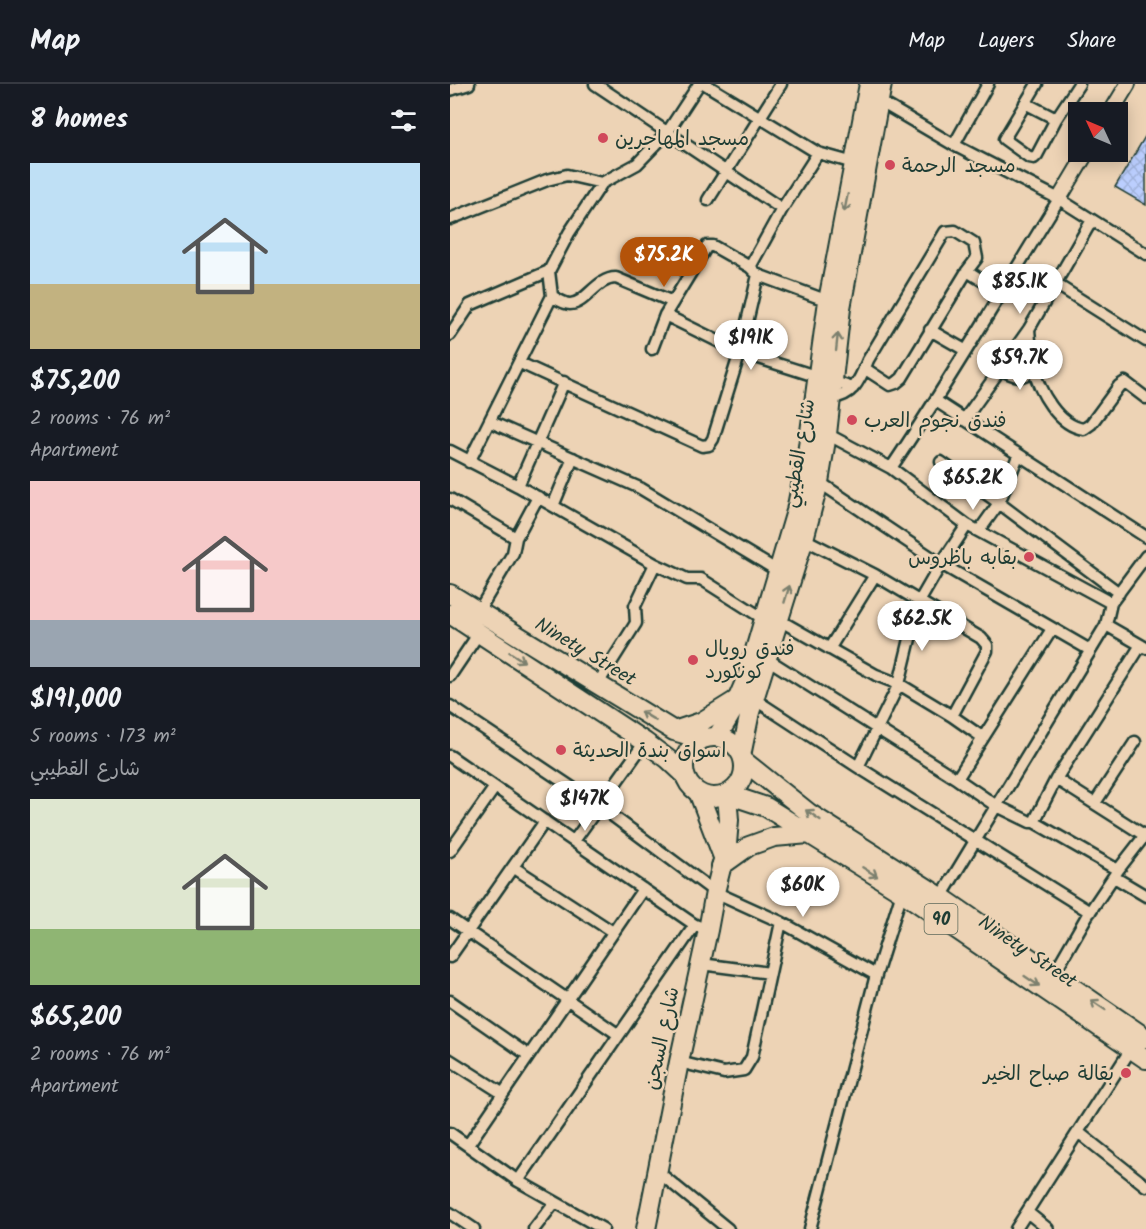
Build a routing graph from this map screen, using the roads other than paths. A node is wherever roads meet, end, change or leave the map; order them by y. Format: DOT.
graph roads {
  1 [pos="469,84"];
  2 [pos="595,84"];
  3 [pos="699,84"];
  4 [pos="705,84"];
  5 [pos="781,84"];
  6 [pos="868,84"];
  7 [pos="988,84"];
  8 [pos="1037,84"];
  9 [pos="1079,84"];
  10 [pos="1128,84"];
  11 [pos="450,90"];
  12 [pos="880,92"];
  13 [pos="1117,102"];
  14 [pos="1025,103"];
  15 [pos="760,118"];
  16 [pos="1056,119"];
  17 [pos="667,133"];
  18 [pos="954,145"];
  19 [pos="818,153"];
  20 [pos="1081,162"];
  21 [pos="854,164"];
  22 [pos="725,170"];
  23 [pos="602,183"];
  24 [pos="1059,199"];
  25 [pos="708,200"];
  26 [pos="782,208"];
  27 [pos="450,219"];
  28 [pos="1092,220"];
  29 [pos="1146,254"];
  30 [pos="549,271"];
  31 [pos="754,271"];
  32 [pos="966,271"];
  33 [pos="1054,283"];
  34 [pos="1001,292"];
  35 [pos="552,296"];
  36 [pos="673,302"];
  37 [pos="828,302"];
  38 [pos="665,315"];
  39 [pos="1029,329"];
  40 [pos="930,330"];
  41 [pos="450,335"];
  42 [pos="1146,341"];
  43 [pos="652,349"];
  44 [pos="965,350"];
  45 [pos="740,352"];
  46 [pos="520,363"];
  47 [pos="864,368"];
  48 [pos="1034,368"];
  49 [pos="999,369"];
  50 [pos="564,382"];
  51 [pos="827,385"];
  52 [pos="853,388"];
  53 [pos="1146,398"];
  54 [pos="936,401"];
  55 [pos="964,420"];
  56 [pos="491,422"];
  57 [pos="827,434"];
  58 [pos="537,442"];
  59 [pos="450,451"];
  60 [pos="1018,456"];
  61 [pos="573,458"];
  62 [pos="469,462"];
  63 [pos="941,462"];
  64 [pos="891,468"];
  65 [pos="819,482"];
  66 [pos="518,486"];
  67 [pos="538,497"];
  68 [pos="450,500"];
  69 [pos="999,503"];
  70 [pos="553,506"];
  71 [pos="967,525"];
  72 [pos="979,531"];
  73 [pos="1146,537"];
  74 [pos="516,538"];
  75 [pos="804,539"];
  76 [pos="1144,563"];
  77 [pos="655,564"];
  78 [pos="941,564"];
  79 [pos="778,571"];
  80 [pos="875,575"];
  81 [pos="1119,593"];
  82 [pos="450,594"];
  83 [pos="919,602"];
  84 [pos="1111,603"];
  85 [pos="478,612"];
  86 [pos="450,614"];
  87 [pos="772,619"];
  88 [pos="1106,625"];
  89 [pos="1052,629"];
  90 [pos="480,633"];
  91 [pos="1143,647"];
  92 [pos="829,649"];
  93 [pos="1090,650"];
  94 [pos="760,655"];
  95 [pos="450,676"];
  96 [pos="900,684"];
  97 [pos="597,685"];
  98 [pos="746,699"];
  99 [pos="450,706"];
  100 [pos="952,716"];
  101 [pos="878,729"];
  102 [pos="674,731"];
  103 [pos="982,737"];
  104 [pos="709,738"];
  105 [pos="645,742"];
  106 [pos="1135,742"];
  107 [pos="450,756"];
  108 [pos="743,756"];
  109 [pos="858,767"];
  110 [pos="684,774"];
  111 [pos="957,779"];
  112 [pos="1056,779"];
  113 [pos="495,787"];
  114 [pos="699,794"];
  115 [pos="727,795"];
  116 [pos="1095,803"];
  117 [pos="598,805"];
  118 [pos="995,805"];
  119 [pos="545,821"];
  120 [pos="1034,822"];
  121 [pos="809,834"];
  122 [pos="1145,835"];
  123 [pos="976,840"];
  124 [pos="574,841"];
  125 [pos="450,851"];
  126 [pos="722,861"];
  127 [pos="513,867"];
  128 [pos="1116,874"];
  129 [pos="642,889"];
  130 [pos="715,892"];
  131 [pos="902,892"];
  132 [pos="1146,896"];
  133 [pos="940,897"];
  134 [pos="1090,912"];
  135 [pos="450,919"];
  136 [pos="781,922"];
  137 [pos="701,927"];
  138 [pos="468,932"];
  139 [pos="613,932"];
  140 [pos="450,957"];
  141 [pos="701,963"];
  142 [pos="770,973"];
  143 [pos="876,975"];
  144 [pos="1053,975"];
  145 [pos="567,999"];
  146 [pos="450,1001"];
  147 [pos="619,1035"];
  148 [pos="1146,1038"];
  149 [pos="1138,1054"];
  150 [pos="528,1055"];
  151 [pos="450,1060"];
  152 [pos="679,1062"];
  153 [pos="502,1093"];
  154 [pos="1078,1132"];
  155 [pos="450,1133"];
  156 [pos="468,1145"];
  157 [pos="657,1171"];
  158 [pos="518,1181"];
  159 [pos="1146,1186"];
  160 [pos="555,1202"];
  161 [pos="1027,1212"];
  162 [pos="450,1213"];
  163 [pos="715,1224"];
  164 [pos="474,1229"];
  165 [pos="534,1229"];
  166 [pos="603,1229"];
  167 [pos="646,1229"];
  168 [pos="728,1229"];
  169 [pos="810,1229"];
  170 [pos="1016,1229"];
  171 [pos="1048,1229"];
  1 -- 11 [label="street"];
  2 -- 17 [label="street"];
  3 -- 17 [label="street"];
  4 -- 15 [label="street"];
  5 -- 15 [label="street"];
  6 -- 21 [label="main road, شارع القطيبي"];
  7 -- 18 [label="street"];
  8 -- 14 [label="street"];
  9 -- 16 [label="street"];
  10 -- 13 [label="street"];
  12 -- 18 [label="street"];
  51 -- 12 [label="main road, شارع القطيبي, one-way"];
  14 -- 16 [label="street"];
  14 -- 16 [label="street"];
  15 -- 19 [label="street"];
  15 -- 22 [label="street"];
  17 -- 22 [label="street"];
  17 -- 23 [label="street"];
  18 -- 24 [label="street"];
  19 -- 21 [label="street"];
  19 -- 26 [label="street"];
  20 -- 24 [label="street"];
  21 -- 37 [label="main road, شارع القطيبي, one-way"];
  22 -- 25 [label="street"];
  22 -- 26 [label="street"];
  23 -- 27 [label="street"];
  23 -- 30 [label="street"];
  24 -- 28 [label="street"];
  24 -- 34 [label="street"];
  26 -- 31 [label="street"];
  28 -- 29 [label="street"];
  28 -- 33 [label="street"];
  30 -- 35 [label="street"];
  30 -- 41 [label="street"];
  31 -- 36 [label="street"];
  31 -- 37 [label="street"];
  31 -- 45 [label="street"];
  32 -- 34 [label="street"];
  32 -- 40 [label="street"];
  32 -- 47 [label="street"];
  33 -- 39 [label="street"];
  33 -- 42 [label="street"];
  34 -- 44 [label="street"];
  35 -- 36 [label="street"];
  35 -- 46 [label="street"];
  36 -- 38 [label="street"];
  37 -- 51 [label="main road, شارع القطيبي"];
  38 -- 43 [label="street"];
  38 -- 45 [label="street"];
  39 -- 48 [label="street"];
  39 -- 49 [label="street"];
  40 -- 44 [label="street"];
  40 -- 47 [label="street"];
  44 -- 54 [label="street"];
  45 -- 50 [label="street"];
  45 -- 51 [label="street"];
  46 -- 50 [label="street"];
  46 -- 56 [label="street"];
  47 -- 52 [label="street"];
  48 -- 49 [label="street"];
  48 -- 53 [label="street"];
  49 -- 55 [label="street"];
  50 -- 58 [label="street"];
  51 -- 52 [label="street"];
  51 -- 52 [label="street"];
  51 -- 57 [label="main road, شارع القطيبي"];
  51 -- 79 [label="main road, شارع القطيبي"];
  54 -- 55 [label="street"];
  54 -- 64 [label="street"];
  55 -- 60 [label="street"];
  56 -- 58 [label="street"];
  56 -- 62 [label="street"];
  57 -- 64 [label="street"];
  57 -- 65 [label="main road, شارع القطيبي"];
  58 -- 61 [label="street"];
  58 -- 66 [label="street"];
  59 -- 62 [label="street"];
  60 -- 69 [label="street"];
  60 -- 73 [label="street"];
  61 -- 70 [label="street"];
  61 -- 79 [label="street"];
  62 -- 66 [label="street"];
  63 -- 69 [label="street"];
  64 -- 71 [label="street"];
  65 -- 75 [label="main road, شارع القطيبي"];
  65 -- 78 [label="street"];
  66 -- 67 [label="street"];
  67 -- 70 [label="street"];
  67 -- 74 [label="street"];
  68 -- 74 [label="street"];
  69 -- 72 [label="street"];
  69 -- 81 [label="street"];
  70 -- 77 [label="street"];
  71 -- 72 [label="street"];
  71 -- 78 [label="street"];
  72 -- 84 [label="street"];
  74 -- 85 [label="street"];
  75 -- 80 [label="street"];
  87 -- 75 [label="main road, شارع القطيبي, one-way"];
  76 -- 81 [label="street"];
  77 -- 87 [label="street"];
  77 -- 97 [label="street"];
  78 -- 83 [label="street"];
  78 -- 89 [label="street"];
  79 -- 87 [label="main road, شارع القطيبي"];
  80 -- 83 [label="street"];
  80 -- 92 [label="street"];
  81 -- 84 [label="street"];
  82 -- 85 [label="main road, Ninety Street"];
  83 -- 96 [label="street"];
  83 -- 100 [label="street"];
  84 -- 88 [label="street"];
  85 -- 97 [label="main road, Ninety Street"];
  86 -- 90 [label="main road, Ninety Street"];
  87 -- 92 [label="street"];
  87 -- 94 [label="main road, شارع القطيبي"];
  88 -- 91 [label="street"];
  88 -- 93 [label="street"];
  89 -- 93 [label="street"];
  89 -- 103 [label="street"];
  90 -- 95 [label="street"];
  90 -- 105 [label="main road, Ninety Street, one-way"];
  91 -- 112 [label="street"];
  92 -- 96 [label="street"];
  93 -- 118 [label="street"];
  94 -- 98 [label="main road, شارع القطيبي"];
  94 -- 101 [label="street"];
  96 -- 100 [label="street"];
  96 -- 101 [label="street"];
  102 -- 97 [label="main road, Ninety Street, one-way"];
  98 -- 102 [label="main road"];
  98 -- 104 [label="main road, شارع القطيبي"];
  98 -- 108 [label="main road, شارع القطيبي"];
  98 -- 109 [label="street"];
  99 -- 117 [label="street"];
  100 -- 103 [label="street"];
  101 -- 109 [label="street"];
  101 -- 111 [label="street"];
  102 -- 104 [label="main road, Ninety Street"];
  103 -- 111 [label="street"];
  104 -- 108 [label="main road"];
  104 -- 110 [label="main road"];
  105 -- 110 [label="main road, Ninety Street"];
  105 -- 117 [label="street"];
  106 -- 116 [label="street"];
  107 -- 113 [label="street"];
  108 -- 115 [label="main road"];
  133 -- 108 [label="main road, Ninety Street / 90, one-way"];
  109 -- 123 [label="street"];
  110 -- 114 [label="main road"];
  111 -- 118 [label="street"];
  112 -- 116 [label="street"];
  112 -- 120 [label="street"];
  113 -- 119 [label="street"];
  113 -- 125 [label="street"];
  114 -- 115 [label="main road"];
  114 -- 126 [label="main road"];
  115 -- 121 [label="main road, Ninety Street / 90"];
  115 -- 126 [label="main road, شارع السجن"];
  116 -- 122 [label="street"];
  117 -- 124 [label="street"];
  117 -- 130 [label="street"];
  118 -- 120 [label="street"];
  118 -- 123 [label="street"];
  119 -- 124 [label="street"];
  119 -- 127 [label="street"];
  120 -- 128 [label="street"];
  121 -- 126 [label="main road"];
  121 -- 131 [label="main road, Ninety Street / 90, one-way"];
  122 -- 128 [label="street"];
  123 -- 133 [label="street"];
  123 -- 134 [label="street"];
  124 -- 129 [label="street"];
  126 -- 130 [label="main road, شارع السجن"];
  127 -- 138 [label="street"];
  127 -- 139 [label="street"];
  128 -- 132 [label="street"];
  128 -- 134 [label="street"];
  129 -- 137 [label="street"];
  129 -- 139 [label="street"];
  130 -- 136 [label="street"];
  130 -- 137 [label="main road, شارع السجن"];
  131 -- 143 [label="street"];
  131 -- 149 [label="main road, Ninety Street / 90, one-way"];
  133 -- 144 [label="main road, Ninety Street / 90"];
  134 -- 144 [label="street"];
  135 -- 138 [label="street"];
  136 -- 142 [label="street"];
  136 -- 143 [label="street"];
  137 -- 141 [label="main road, شارع السجن"];
  137 -- 147 [label="street"];
  138 -- 140 [label="street"];
  138 -- 145 [label="street"];
  139 -- 145 [label="street"];
  141 -- 142 [label="street"];
  141 -- 152 [label="main road, شارع السجن"];
  142 -- 152 [label="street"];
  143 -- 169 [label="street"];
  148 -- 144 [label="main road, Ninety Street / 90, one-way"];
  145 -- 147 [label="street"];
  145 -- 150 [label="street"];
  146 -- 150 [label="street"];
  147 -- 158 [label="street"];
  149 -- 154 [label="street"];
  150 -- 153 [label="street"];
  151 -- 153 [label="street"];
  152 -- 157 [label="main road, شارع السجن"];
  153 -- 156 [label="street"];
  154 -- 159 [label="street"];
  154 -- 161 [label="street"];
  155 -- 156 [label="street"];
  156 -- 158 [label="street"];
  157 -- 163 [label="street"];
  157 -- 167 [label="main road, شارع السجن"];
  158 -- 160 [label="street"];
  160 -- 165 [label="street"];
  160 -- 166 [label="street"];
  161 -- 170 [label="street"];
  161 -- 171 [label="street"];
  162 -- 164 [label="street"];
  163 -- 168 [label="street"];
}
